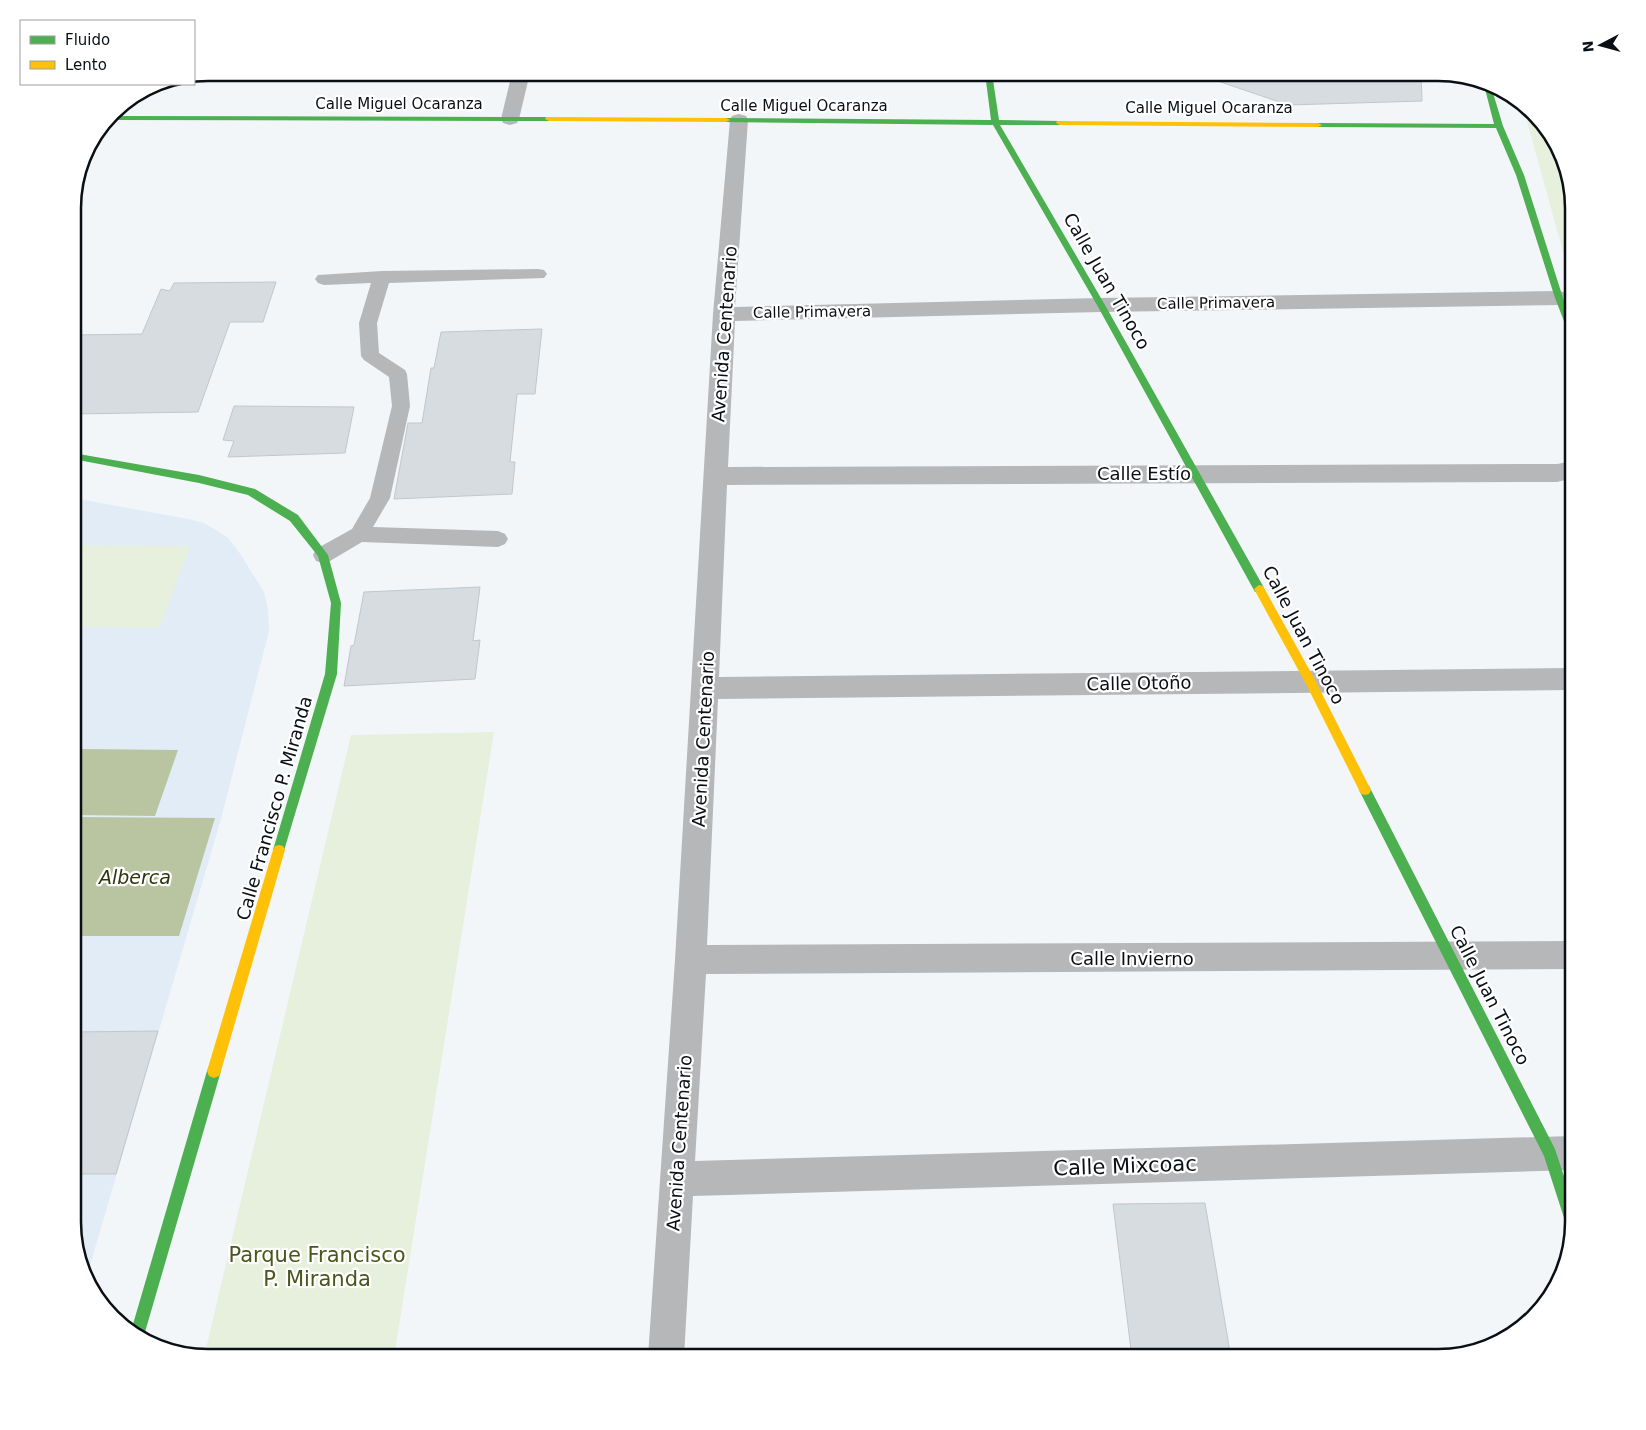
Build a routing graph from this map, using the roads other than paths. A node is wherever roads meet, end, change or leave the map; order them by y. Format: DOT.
graph roads {
  1 [pos="519,81"];
  2 [pos="989,81"];
  3 [pos="1489,92"];
  4 [pos="119,118"];
  5 [pos="510,119"];
  6 [pos="739,120"];
  7 [pos="995,122"];
  8 [pos="1499,126"];
  9 [pos="538,274"];
  10 [pos="382,276"];
  11 [pos="324,279"];
  12 [pos="1559,298"];
  13 [pos="1101,305"];
  14 [pos="1565,312"];
  15 [pos="724,314"];
  16 [pos="82,458"];
  17 [pos="1565,471"];
  18 [pos="1195,473"];
  19 [pos="715,476"];
  20 [pos="359,534"];
  21 [pos="498,539"];
  22 [pos="323,555"];
  23 [pos="1565,678"];
  24 [pos="1310,681"];
  25 [pos="705,688"];
  26 [pos="1565,955"];
  27 [pos="1451,957"];
  28 [pos="691,960"];
  29 [pos="1562,1153"];
  30 [pos="1565,1172"];
  31 [pos="677,1179"];
  32 [pos="139,1328"];
  33 [pos="667,1349"];
  1 -- 5 [label="street"];
  2 -- 7 [label="street, Calle Juan Tinoco"];
  3 -- 8 [label="street"];
  4 -- 5 [label="street, Calle Miguel Ocaranza"];
  5 -- 6 [label="street, Calle Miguel Ocaranza"];
  6 -- 7 [label="street, Calle Miguel Ocaranza"];
  6 -- 15 [label="street, Avenida Centenario"];
  7 -- 8 [label="street, Calle Miguel Ocaranza"];
  7 -- 13 [label="street, Calle Juan Tinoco"];
  8 -- 12 [label="street"];
  9 -- 10 [label="lane"];
  10 -- 11 [label="lane"];
  10 -- 20 [label="lane"];
  12 -- 13 [label="street, Calle Primavera"];
  12 -- 14 [label="street"];
  13 -- 15 [label="street, Calle Primavera"];
  13 -- 18 [label="street, Calle Juan Tinoco"];
  15 -- 19 [label="street, Avenida Centenario"];
  16 -- 22 [label="street, Calle Francisco P. Miranda"];
  17 -- 18 [label="street, Calle Estío"];
  18 -- 19 [label="street, Calle Estío"];
  18 -- 24 [label="street, Calle Juan Tinoco"];
  19 -- 25 [label="street, Avenida Centenario"];
  20 -- 21 [label="lane"];
  20 -- 22 [label="lane"];
  22 -- 32 [label="street, Calle Francisco P. Miranda"];
  23 -- 24 [label="street, Calle Otoño"];
  24 -- 25 [label="street, Calle Otoño"];
  24 -- 27 [label="street, Calle Juan Tinoco"];
  25 -- 28 [label="street, Avenida Centenario"];
  26 -- 27 [label="street, Calle Invierno"];
  27 -- 28 [label="street, Calle Invierno"];
  27 -- 29 [label="street, Calle Juan Tinoco"];
  28 -- 31 [label="street, Avenida Centenario"];
  29 -- 30 [label="street, Calle Juan Tinoco"];
  29 -- 31 [label="street, Calle Mixcoac"];
  31 -- 33 [label="street, Avenida Centenario"];
}
